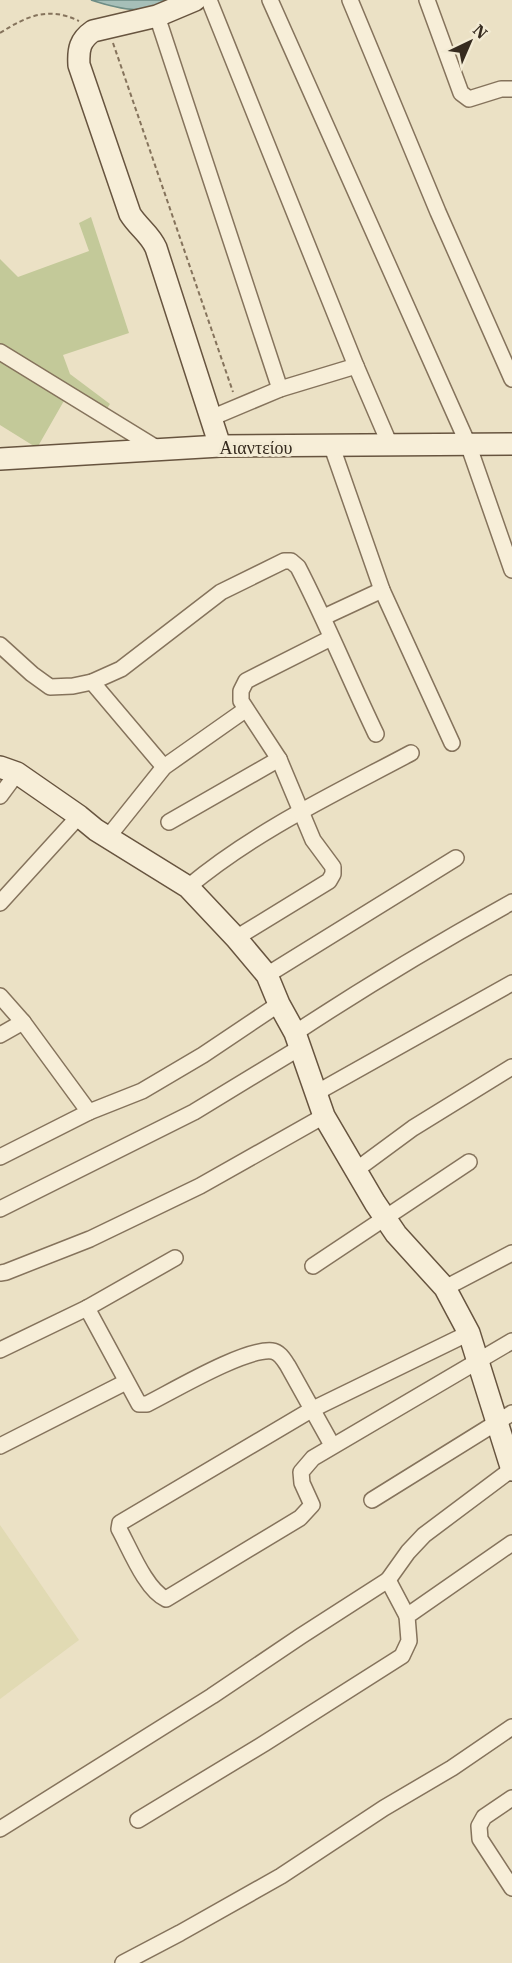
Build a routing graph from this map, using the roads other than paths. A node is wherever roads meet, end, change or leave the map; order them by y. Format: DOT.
graph roads {
  1 [pos="195,0"];
  2 [pos="209,0"];
  3 [pos="270,0"];
  4 [pos="350,0"];
  5 [pos="427,0"];
  6 [pos="157,16"];
  7 [pos="512,89"];
  8 [pos="0,352"];
  9 [pos="356,366"];
  10 [pos="512,379"];
  11 [pos="280,389"];
  12 [pos="211,418"];
  13 [pos="468,444"];
  14 [pos="512,444"];
  15 [pos="390,445"];
  16 [pos="220,446"];
  17 [pos="332,447"];
  18 [pos="158,449"];
  19 [pos="0,459"];
  20 [pos="512,570"];
  21 [pos="382,590"];
  22 [pos="324,617"];
  23 [pos="331,638"];
  24 [pos="0,645"];
  25 [pos="92,682"];
  26 [pos="245,710"];
  27 [pos="376,734"];
  28 [pos="452,743"];
  29 [pos="411,753"];
  30 [pos="279,759"];
  31 [pos="164,767"];
  32 [pos="8,770"];
  33 [pos="0,796"];
  34 [pos="301,811"];
  35 [pos="79,816"];
  36 [pos="168,822"];
  37 [pos="108,837"];
  38 [pos="456,858"];
  39 [pos="188,887"];
  40 [pos="512,902"];
  41 [pos="0,903"];
  42 [pos="236,938"];
  43 [pos="267,975"];
  44 [pos="512,983"];
  45 [pos="0,996"];
  46 [pos="279,1004"];
  47 [pos="23,1022"];
  48 [pos="0,1035"];
  49 [pos="298,1040"];
  50 [pos="512,1067"];
  51 [pos="316,1093"];
  52 [pos="89,1112"];
  53 [pos="324,1116"];
  54 [pos="0,1157"];
  55 [pos="469,1162"];
  56 [pos="356,1170"];
  57 [pos="0,1209"];
  58 [pos="385,1218"];
  59 [pos="512,1253"];
  60 [pos="176,1258"];
  61 [pos="313,1266"];
  62 [pos="0,1273"];
  63 [pos="445,1288"];
  64 [pos="87,1308"];
  65 [pos="469,1333"];
  66 [pos="512,1341"];
  67 [pos="0,1350"];
  68 [pos="478,1362"];
  69 [pos="126,1382"];
  70 [pos="311,1410"];
  71 [pos="505,1417"];
  72 [pos="0,1446"];
  73 [pos="332,1446"];
  74 [pos="512,1469"];
  75 [pos="372,1500"];
  76 [pos="512,1543"];
  77 [pos="388,1580"];
  78 [pos="407,1616"];
  79 [pos="512,1727"];
  80 [pos="512,1798"];
  81 [pos="138,1820"];
  82 [pos="0,1829"];
  83 [pos="512,1888"];
  84 [pos="123,1963"];
  1 -- 6 [label="street"];
  2 -- 9 [label="street"];
  3 -- 13 [label="street"];
  4 -- 10 [label="street"];
  5 -- 7 [label="street"];
  6 -- 11 [label="street"];
  6 -- 12 [label="street"];
  8 -- 18 [label="street"];
  9 -- 11 [label="street"];
  9 -- 15 [label="street"];
  11 -- 12 [label="street"];
  12 -- 16 [label="street"];
  13 -- 14 [label="street, Αιαντείου"];
  13 -- 15 [label="street, Αιαντείου"];
  13 -- 20 [label="street"];
  15 -- 17 [label="street, Αιαντείου"];
  16 -- 17 [label="street, Αιαντείου"];
  16 -- 18 [label="street, Αιαντείου"];
  17 -- 21 [label="street"];
  18 -- 19 [label="street, Αιαντείου"];
  21 -- 22 [label="street"];
  21 -- 28 [label="street"];
  22 -- 23 [label="street"];
  22 -- 25 [label="street"];
  23 -- 26 [label="street"];
  23 -- 27 [label="street"];
  24 -- 25 [label="street"];
  25 -- 31 [label="street"];
  26 -- 30 [label="street"];
  26 -- 31 [label="street"];
  29 -- 34 [label="street"];
  30 -- 34 [label="street"];
  30 -- 36 [label="street"];
  31 -- 37 [label="street"];
  32 -- 33 [label="street"];
  32 -- 35 [label="street"];
  34 -- 39 [label="street"];
  34 -- 42 [label="street"];
  35 -- 37 [label="street"];
  35 -- 41 [label="street"];
  37 -- 39 [label="street"];
  38 -- 43 [label="street"];
  39 -- 42 [label="street"];
  40 -- 49 [label="street"];
  42 -- 43 [label="street"];
  43 -- 46 [label="street"];
  44 -- 51 [label="street"];
  45 -- 47 [label="street"];
  46 -- 49 [label="street"];
  46 -- 52 [label="street"];
  47 -- 48 [label="street"];
  47 -- 52 [label="street"];
  49 -- 51 [label="street"];
  49 -- 57 [label="street"];
  50 -- 56 [label="street"];
  51 -- 53 [label="street"];
  52 -- 54 [label="street"];
  53 -- 56 [label="street"];
  53 -- 62 [label="street"];
  55 -- 58 [label="street"];
  56 -- 58 [label="street"];
  58 -- 61 [label="street"];
  58 -- 63 [label="street"];
  59 -- 63 [label="street"];
  60 -- 64 [label="street"];
  63 -- 65 [label="street"];
  64 -- 67 [label="street"];
  64 -- 69 [label="street"];
  65 -- 68 [label="street"];
  65 -- 70 [label="street"];
  66 -- 68 [label="street"];
  68 -- 71 [label="street"];
  68 -- 73 [label="street"];
  69 -- 70 [label="street"];
  69 -- 72 [label="street"];
  70 -- 73 [label="street"];
  70 -- 73 [label="street"];
  71 -- 74 [label="street"];
  71 -- 75 [label="street"];
  74 -- 77 [label="street"];
  76 -- 78 [label="street"];
  77 -- 78 [label="street"];
  77 -- 82 [label="street"];
  78 -- 81 [label="street"];
  79 -- 84 [label="street"];
  80 -- 83 [label="street"];
}
